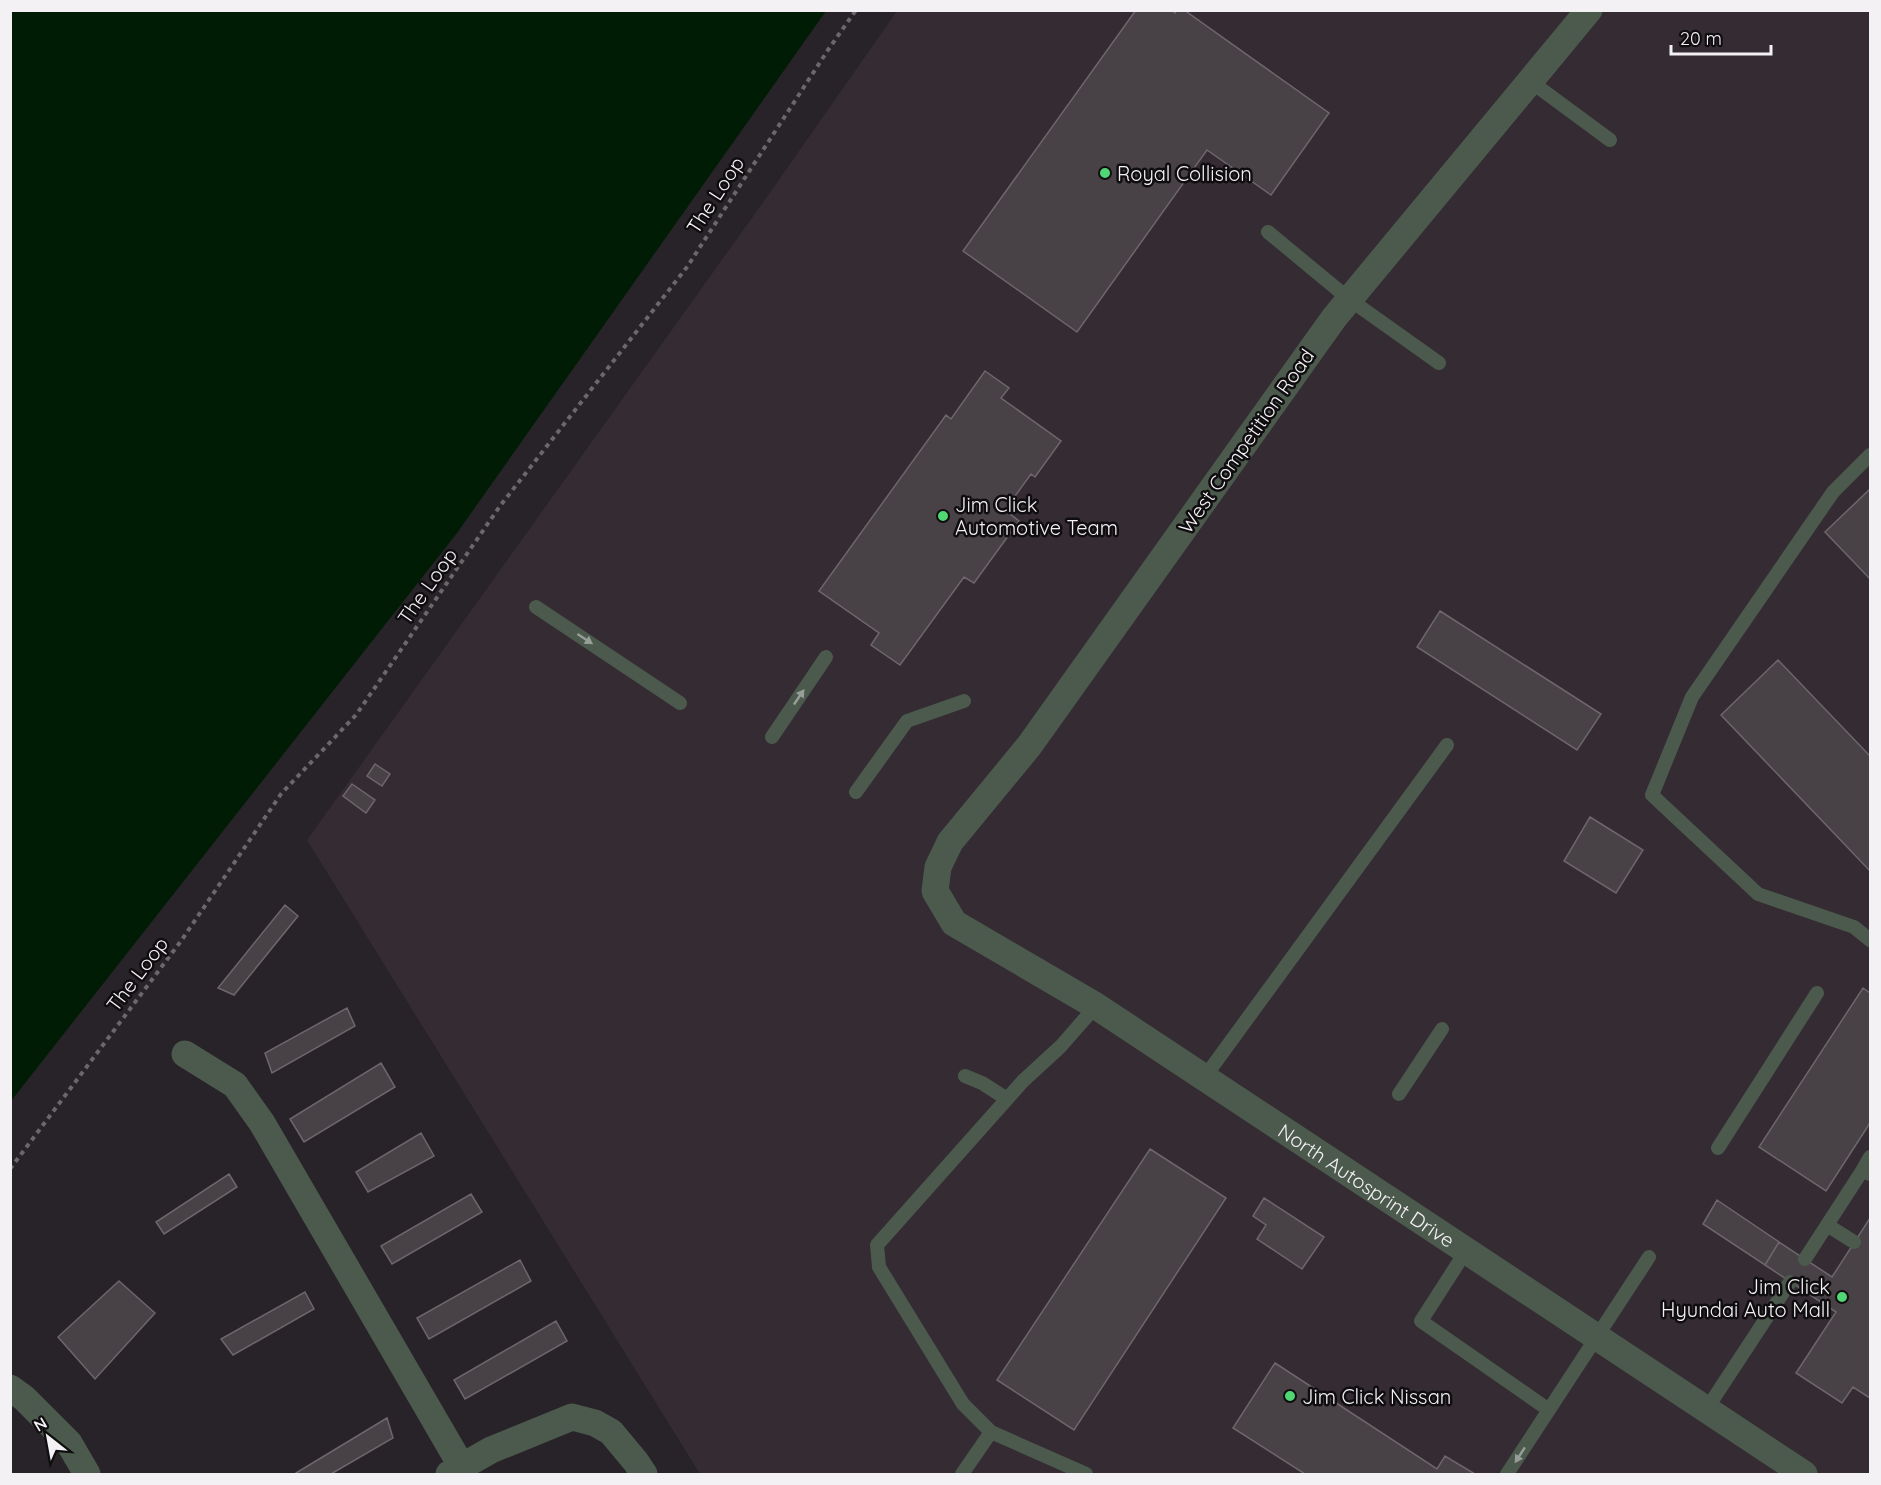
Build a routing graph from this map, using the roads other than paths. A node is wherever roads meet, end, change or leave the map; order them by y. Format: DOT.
graph roads {
  1 [pos="1589,10"];
  2 [pos="1530,81"];
  3 [pos="1610,140"];
  4 [pos="1268,232"];
  5 [pos="1349,298"];
  6 [pos="1439,363"];
  7 [pos="1870,455"];
  8 [pos="536,607"];
  9 [pos="826,657"];
  10 [pos="964,701"];
  11 [pos="680,703"];
  12 [pos="772,737"];
  13 [pos="1447,745"];
  14 [pos="856,792"];
  15 [pos="935,891"];
  16 [pos="1870,938"];
  17 [pos="1817,993"];
  18 [pos="1096,1006"];
  19 [pos="1442,1029"];
  20 [pos="185,1054"];
  21 [pos="965,1076"];
  22 [pos="1204,1078"];
  23 [pos="1399,1094"];
  24 [pos="1007,1099"];
  25 [pos="1718,1149"];
  26 [pos="1870,1157"];
  27 [pos="1866,1172"];
  28 [pos="1827,1225"];
  29 [pos="1854,1242"];
  30 [pos="1466,1251"];
  31 [pos="1649,1257"];
  32 [pos="1804,1259"];
  33 [pos="1790,1282"];
  34 [pos="1598,1338"];
  35 [pos="10,1388"];
  36 [pos="1549,1410"];
  37 [pos="1707,1410"];
  38 [pos="991,1432"];
  39 [pos="456,1471"];
  40 [pos="87,1474"];
  41 [pos="644,1474"];
  42 [pos="963,1474"];
  43 [pos="1086,1474"];
  44 [pos="1507,1474"];
  45 [pos="1804,1474"];
  1 -- 2 [label="street, West Competition Road"];
  2 -- 3 [label="lane"];
  2 -- 5 [label="street, West Competition Road"];
  4 -- 5 [label="lane"];
  5 -- 6 [label="lane"];
  5 -- 15 [label="street, West Competition Road"];
  7 -- 16 [label="lane"];
  8 -- 11 [label="lane, one-way"];
  12 -- 9 [label="lane, one-way"];
  10 -- 14 [label="lane"];
  13 -- 22 [label="lane"];
  15 -- 18 [label="street, North Autosprint Drive"];
  17 -- 25 [label="lane"];
  18 -- 22 [label="street, North Autosprint Drive"];
  18 -- 24 [label="lane"];
  19 -- 23 [label="lane"];
  20 -- 39 [label="street"];
  21 -- 24 [label="lane"];
  22 -- 30 [label="street, North Autosprint Drive"];
  24 -- 38 [label="lane"];
  26 -- 27 [label="lane"];
  27 -- 28 [label="lane"];
  28 -- 29 [label="lane"];
  28 -- 32 [label="lane"];
  30 -- 34 [label="street, North Autosprint Drive"];
  30 -- 36 [label="lane"];
  31 -- 34 [label="lane"];
  33 -- 37 [label="lane"];
  34 -- 36 [label="lane"];
  34 -- 37 [label="street, North Autosprint Drive"];
  35 -- 40 [label="street"];
  36 -- 44 [label="lane, one-way"];
  37 -- 45 [label="street, North Autosprint Drive"];
  38 -- 42 [label="lane"];
  38 -- 43 [label="lane"];
  39 -- 41 [label="street"];
}
